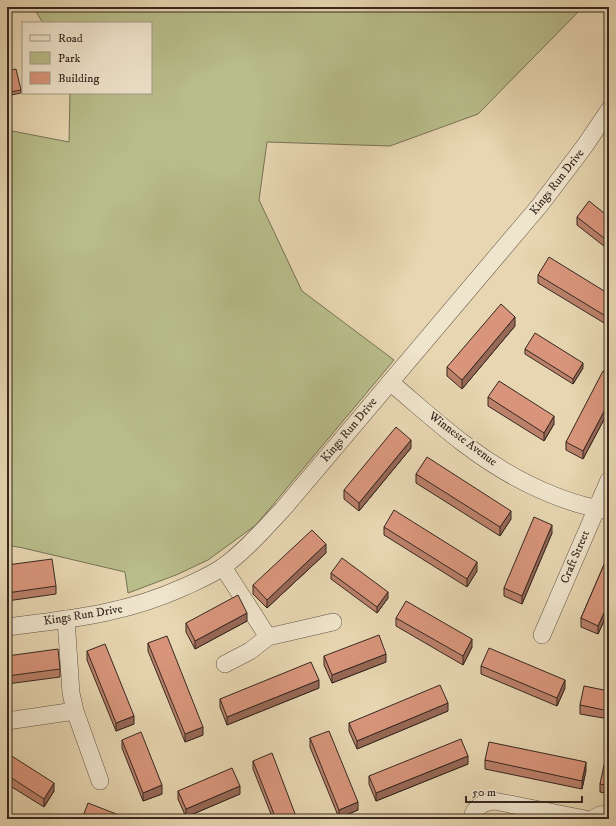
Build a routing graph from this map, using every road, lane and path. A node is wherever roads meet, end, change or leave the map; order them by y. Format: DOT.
graph roads {
  1 [pos="609,110"];
  2 [pos="390,382"];
  3 [pos="609,480"];
  4 [pos="603,510"];
  5 [pos="223,567"];
  6 [pos="66,619"];
  7 [pos="333,622"];
  8 [pos="7,627"];
  9 [pos="542,635"];
  10 [pos="268,637"];
  11 [pos="225,664"];
  12 [pos="75,711"];
  13 [pos="7,721"];
  14 [pos="100,781"];
  15 [pos="609,814"];
  16 [pos="472,819"];
  17 [pos="585,819"];
  18 [pos="593,819"];
  1 -- 2 [label="street, Kings Run Drive"];
  2 -- 4 [label="street, Winneste Avenue"];
  2 -- 5 [label="street, Kings Run Drive"];
  3 -- 4 [label="street, Craft Street"];
  4 -- 9 [label="street, Craft Street"];
  5 -- 6 [label="street, Kings Run Drive"];
  5 -- 10 [label="street"];
  6 -- 8 [label="street, Kings Run Drive"];
  6 -- 12 [label="street"];
  7 -- 10 [label="street"];
  10 -- 11 [label="street"];
  12 -- 13 [label="street"];
  12 -- 14 [label="street"];
  15 -- 18 [label="street"];
  16 -- 17 [label="street"];
}
